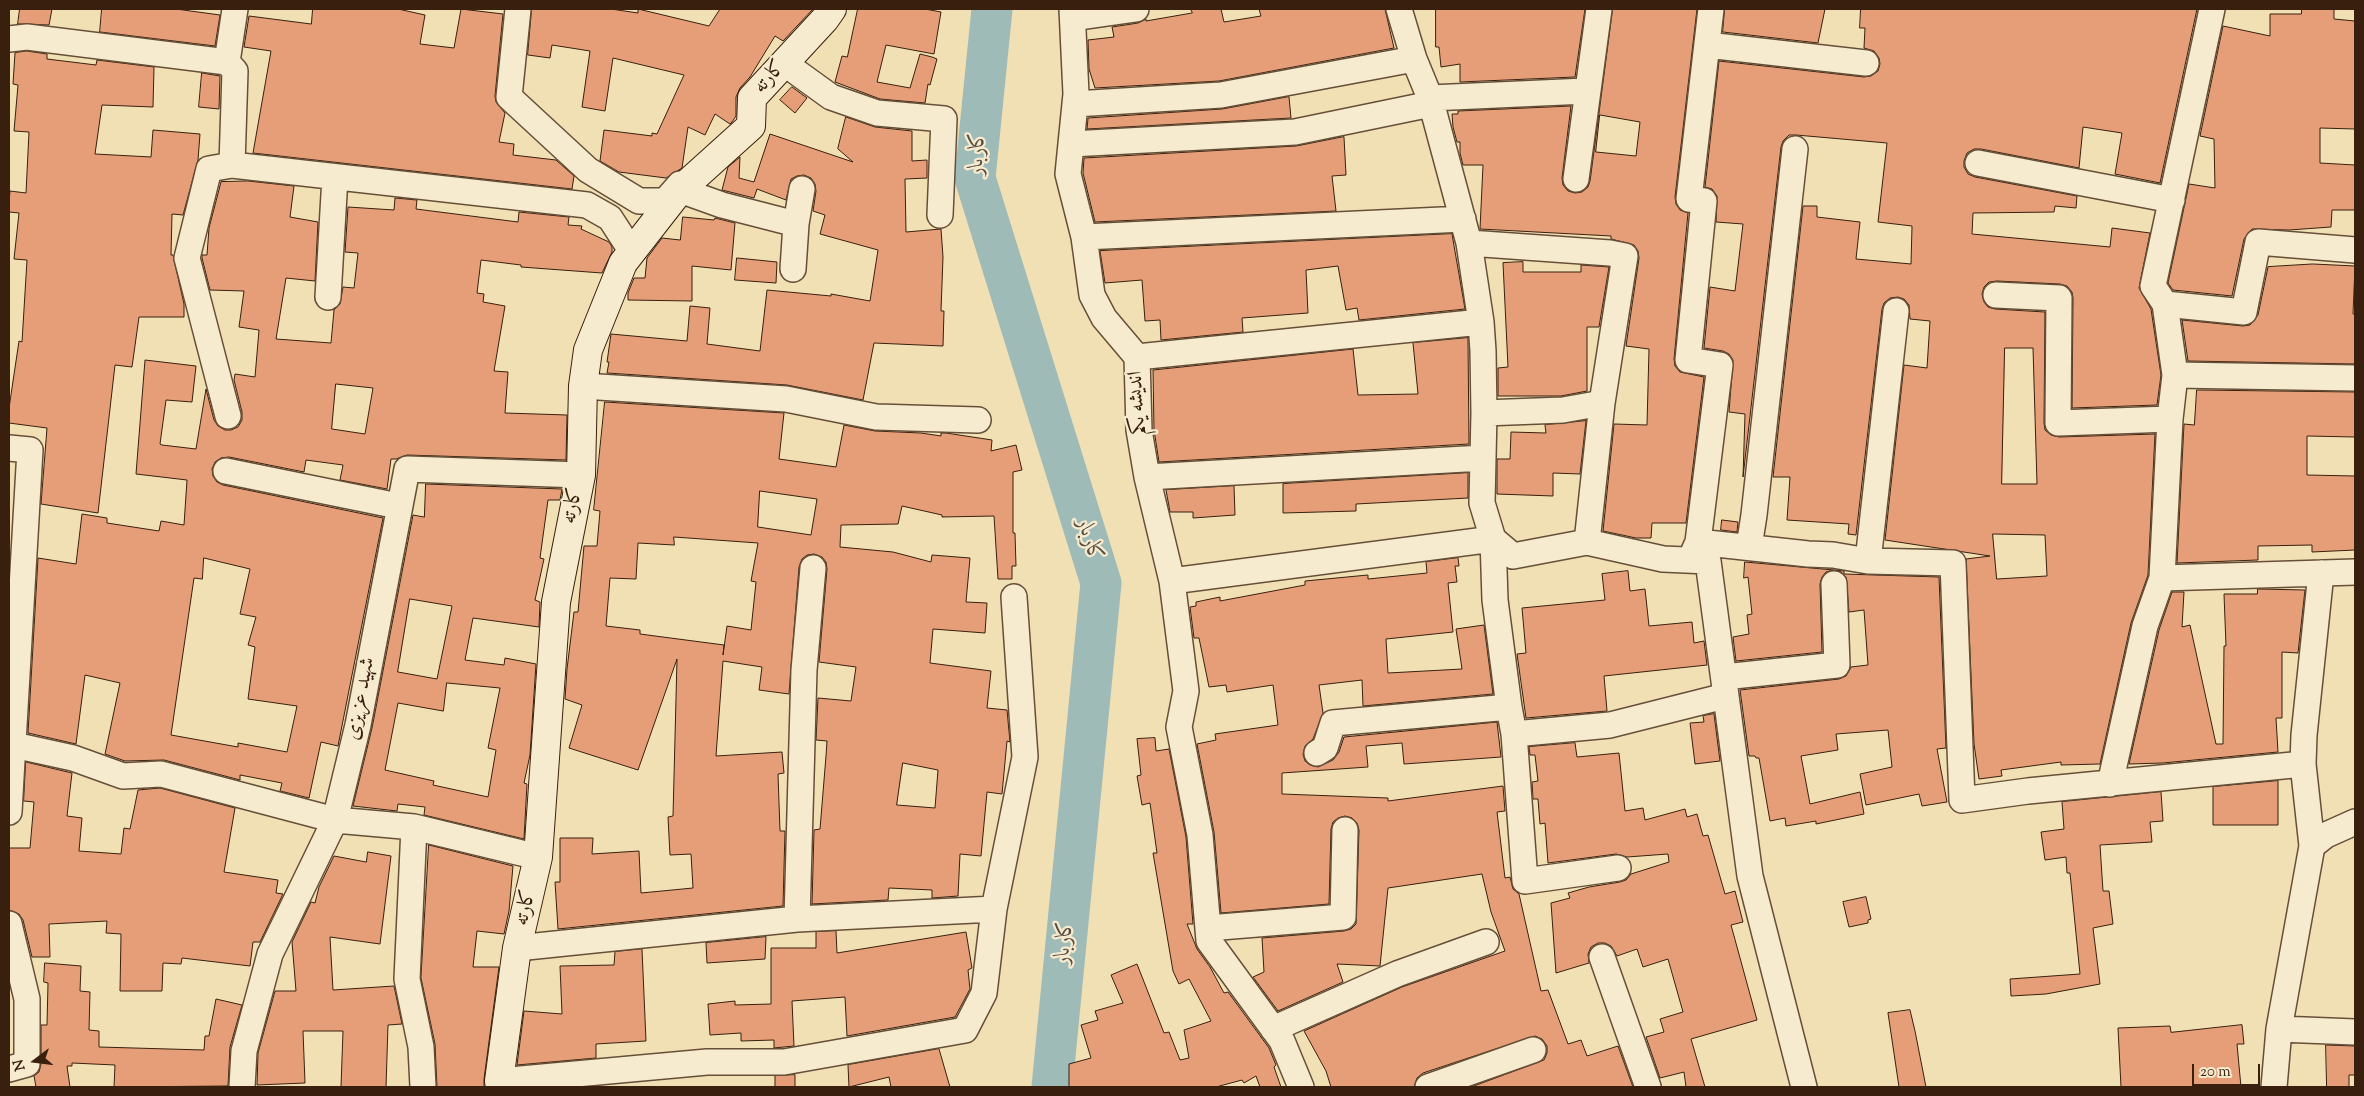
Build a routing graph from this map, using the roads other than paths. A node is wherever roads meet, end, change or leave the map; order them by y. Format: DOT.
graph roads {
  1 [pos="235,9"];
  2 [pos="518,9"];
  3 [pos="832,9"];
  4 [pos="1136,9"];
  5 [pos="1400,9"];
  6 [pos="1599,9"];
  7 [pos="1711,9"];
  8 [pos="2212,9"];
  9 [pos="1072,13"];
  10 [pos="9,39"];
  11 [pos="1707,44"];
  12 [pos="1414,59"];
  13 [pos="227,62"];
  14 [pos="784,63"];
  15 [pos="1866,63"];
  16 [pos="1586,91"];
  17 [pos="1430,101"];
  18 [pos="1075,104"];
  19 [pos="734,144"];
  20 [pos="1071,144"];
  21 [pos="1795,149"];
  22 [pos="1978,163"];
  23 [pos="232,165"];
  24 [pos="335,177"];
  25 [pos="1576,179"];
  26 [pos="802,189"];
  27 [pos="680,190"];
  28 [pos="2172,200"];
  29 [pos="940,215"];
  30 [pos="1463,219"];
  31 [pos="796,224"];
  32 [pos="1084,237"];
  33 [pos="1470,243"];
  34 [pos="2355,250"];
  35 [pos="632,252"];
  36 [pos="793,269"];
  37 [pos="1996,295"];
  38 [pos="328,297"];
  39 [pos="2165,304"];
  40 [pos="1896,311"];
  41 [pos="1481,322"];
  42 [pos="1137,358"];
  43 [pos="2175,375"];
  44 [pos="2355,378"];
  45 [pos="583,386"];
  46 [pos="1602,403"];
  47 [pos="1484,413"];
  48 [pos="228,416"];
  49 [pos="2170,419"];
  50 [pos="978,420"];
  51 [pos="9,448"];
  52 [pos="1484,458"];
  53 [pos="226,471"];
  54 [pos="581,475"];
  55 [pos="1147,477"];
  56 [pos="398,506"];
  57 [pos="1494,539"];
  58 [pos="1587,542"];
  59 [pos="1749,547"];
  60 [pos="1694,551"];
  61 [pos="1868,561"];
  62 [pos="813,568"];
  63 [pos="2355,572"];
  64 [pos="2321,573"];
  65 [pos="2162,578"];
  66 [pos="1172,582"];
  67 [pos="1834,584"];
  68 [pos="1014,598"];
  69 [pos="1724,686"];
  70 [pos="1508,707"];
  71 [pos="1514,734"];
  72 [pos="11,744"];
  73 [pos="1318,753"];
  74 [pos="2303,764"];
  75 [pos="2110,784"];
  76 [pos="9,812"];
  77 [pos="334,820"];
  78 [pos="2355,822"];
  79 [pos="414,827"];
  80 [pos="1345,830"];
  81 [pos="2312,846"];
  82 [pos="538,857"];
  83 [pos="1618,868"];
  84 [pos="994,910"];
  85 [pos="797,918"];
  86 [pos="9,924"];
  87 [pos="1208,928"];
  88 [pos="1486,942"];
  89 [pos="517,948"];
  90 [pos="1602,957"];
  91 [pos="1273,1029"];
  92 [pos="2279,1029"];
  93 [pos="2355,1032"];
  94 [pos="1533,1050"];
  95 [pos="9,1069"];
  96 [pos="499,1084"];
  97 [pos="242,1087"];
  98 [pos="423,1087"];
  99 [pos="1301,1087"];
  100 [pos="1428,1087"];
  101 [pos="1648,1087"];
  102 [pos="1804,1087"];
  103 [pos="2274,1087"];
  1 -- 13 [label="street"];
  2 -- 19 [label="street"];
  3 -- 14 [label="street, کارته"];
  4 -- 9 [label="street"];
  5 -- 12 [label="street"];
  6 -- 16 [label="street"];
  7 -- 11 [label="street"];
  8 -- 28 [label="street"];
  9 -- 18 [label="street, اندیشه یکم"];
  10 -- 13 [label="street"];
  11 -- 15 [label="street"];
  11 -- 60 [label="street"];
  12 -- 17 [label="street"];
  12 -- 18 [label="street"];
  13 -- 23 [label="street"];
  14 -- 19 [label="street, کارته"];
  14 -- 29 [label="street"];
  16 -- 17 [label="street"];
  16 -- 25 [label="street"];
  17 -- 20 [label="street"];
  17 -- 30 [label="street"];
  18 -- 20 [label="street, اندیشه یکم"];
  19 -- 27 [label="street, کارته"];
  20 -- 32 [label="street, اندیشه یکم"];
  21 -- 59 [label="street"];
  22 -- 28 [label="street"];
  23 -- 24 [label="street"];
  23 -- 48 [label="street"];
  24 -- 35 [label="street"];
  24 -- 38 [label="street"];
  26 -- 31 [label="street"];
  27 -- 31 [label="street"];
  27 -- 35 [label="street, کارته"];
  28 -- 39 [label="street"];
  30 -- 32 [label="street"];
  30 -- 33 [label="street"];
  31 -- 36 [label="street"];
  32 -- 42 [label="street, اندیشه یکم"];
  33 -- 41 [label="street"];
  33 -- 46 [label="street"];
  34 -- 39 [label="street"];
  35 -- 45 [label="street, کارته"];
  37 -- 49 [label="street"];
  39 -- 43 [label="street"];
  40 -- 61 [label="street"];
  41 -- 42 [label="street"];
  41 -- 47 [label="street"];
  42 -- 55 [label="street, اندیشه یکم"];
  43 -- 44 [label="street"];
  43 -- 49 [label="street"];
  45 -- 50 [label="street"];
  45 -- 54 [label="street, کارته"];
  46 -- 47 [label="street"];
  46 -- 58 [label="street"];
  47 -- 52 [label="street"];
  49 -- 65 [label="street"];
  51 -- 72 [label="street"];
  52 -- 55 [label="street"];
  52 -- 57 [label="street"];
  53 -- 56 [label="street"];
  54 -- 56 [label="street, شهید عزیزی"];
  54 -- 82 [label="street, کارته"];
  55 -- 66 [label="street, اندیشه یکم"];
  56 -- 77 [label="street, شهید عزیزی"];
  57 -- 58 [label="street"];
  57 -- 66 [label="street"];
  57 -- 70 [label="street"];
  58 -- 60 [label="street"];
  59 -- 60 [label="street"];
  59 -- 61 [label="street"];
  60 -- 69 [label="street"];
  61 -- 75 [label="street"];
  62 -- 85 [label="street"];
  63 -- 64 [label="street"];
  64 -- 65 [label="street"];
  64 -- 74 [label="street"];
  65 -- 75 [label="street"];
  66 -- 87 [label="street, اندیشه یکم"];
  67 -- 69 [label="street"];
  68 -- 84 [label="street"];
  69 -- 71 [label="street"];
  69 -- 102 [label="street"];
  70 -- 71 [label="street"];
  70 -- 73 [label="street"];
  71 -- 83 [label="street"];
  72 -- 76 [label="street"];
  72 -- 77 [label="street"];
  74 -- 75 [label="street"];
  74 -- 81 [label="street"];
  77 -- 79 [label="street"];
  77 -- 97 [label="street, شهید عزیزی"];
  78 -- 81 [label="street"];
  79 -- 82 [label="street"];
  79 -- 98 [label="street"];
  80 -- 87 [label="street"];
  81 -- 92 [label="street"];
  82 -- 89 [label="street, کارته"];
  84 -- 85 [label="street"];
  84 -- 96 [label="street"];
  85 -- 89 [label="street"];
  86 -- 95 [label="street"];
  87 -- 91 [label="street, اندیشه یکم"];
  88 -- 91 [label="street"];
  89 -- 96 [label="street, کارته"];
  90 -- 101 [label="street"];
  91 -- 99 [label="street, اندیشه یکم"];
  92 -- 93 [label="street"];
  92 -- 103 [label="street"];
  94 -- 100 [label="street"];
}
